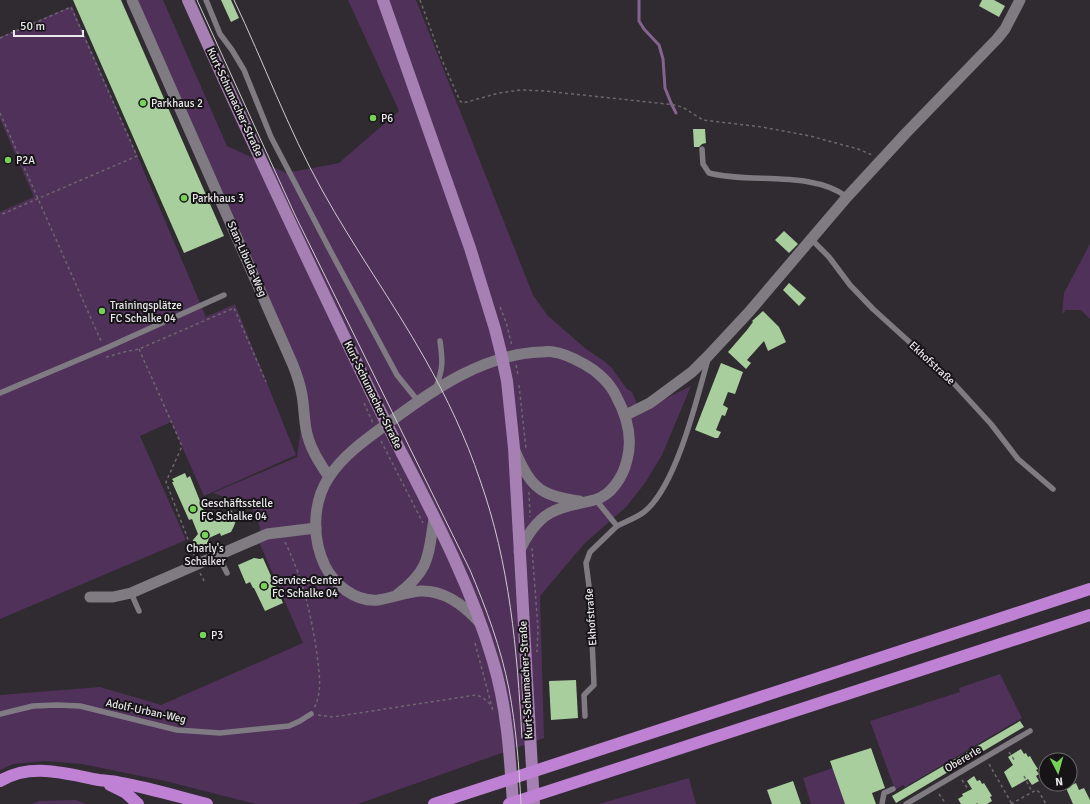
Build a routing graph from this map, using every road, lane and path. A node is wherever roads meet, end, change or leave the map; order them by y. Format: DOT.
graph roads {
  1 [pos="132,0"];
  2 [pos="188,0"];
  3 [pos="206,0"];
  4 [pos="383,0"];
  5 [pos="420,0"];
  6 [pos="1020,0"];
  7 [pos="0,38"];
  8 [pos="0,113"];
  9 [pos="702,149"];
  10 [pos="881,159"];
  11 [pos="847,197"];
  12 [pos="38,199"];
  13 [pos="0,215"];
  14 [pos="811,239"];
  15 [pos="224,295"];
  16 [pos="440,342"];
  17 [pos="104,349"];
  18 [pos="139,349"];
  19 [pos="709,355"];
  20 [pos="107,357"];
  21 [pos="266,382"];
  22 [pos="436,389"];
  23 [pos="0,392"];
  24 [pos="418,401"];
  25 [pos="626,416"];
  26 [pos="514,448"];
  27 [pos="386,451"];
  28 [pos="329,477"];
  29 [pos="1052,489"];
  30 [pos="596,500"];
  31 [pos="583,502"];
  32 [pos="434,519"];
  33 [pos="617,526"];
  34 [pos="316,528"];
  35 [pos="280,532"];
  36 [pos="431,536"];
  37 [pos="519,552"];
  38 [pos="218,555"];
  39 [pos="196,564"];
  40 [pos="227,573"];
  41 [pos="204,583"];
  42 [pos="1090,589"];
  43 [pos="131,593"];
  44 [pos="90,597"];
  45 [pos="394,597"];
  46 [pos="139,611"];
  47 [pos="1090,615"];
  48 [pos="481,624"];
  49 [pos="490,705"];
  50 [pos="0,714"];
  51 [pos="311,714"];
  52 [pos="585,716"];
  53 [pos="1030,731"];
  54 [pos="1005,745"];
  55 [pos="985,757"];
  56 [pos="1015,762"];
  57 [pos="958,773"];
  58 [pos="1024,776"];
  59 [pos="98,780"];
  60 [pos="0,781"];
  61 [pos="936,787"];
  62 [pos="893,789"];
  63 [pos="968,789"];
  64 [pos="1032,792"];
  65 [pos="1015,803"];
  66 [pos="138,804"];
  67 [pos="207,804"];
  68 [pos="434,804"];
  69 [pos="509,804"];
  70 [pos="513,804"];
  71 [pos="534,804"];
  72 [pos="882,804"];
  73 [pos="906,804"];
  74 [pos="946,804"];
  75 [pos="1012,804"];
  76 [pos="1046,804"];
  1 -- 28 [label="street, Stan-Libuda-Weg"];
  2 -- 32 [label="main road, Kurt-Schumacher-Straße"];
  3 -- 24 [label="lane"];
  4 -- 26 [label="main road, Kurt-Schumacher-Straße"];
  5 -- 10 [label="path"];
  6 -- 10 [label="street, Ekhofstraße"];
  7 -- 12 [label="path"];
  8 -- 12 [label="path"];
  9 -- 11 [label="lane"];
  10 -- 11 [label="street, Ekhofstraße"];
  11 -- 14 [label="street, Ekhofstraße"];
  12 -- 13 [label="path"];
  12 -- 17 [label="path"];
  14 -- 19 [label="street, Ekhofstraße"];
  14 -- 29 [label="lane, Ekhofstraße"];
  15 -- 17 [label="lane"];
  16 -- 22 [label="lane"];
  17 -- 23 [label="lane"];
  18 -- 20 [label="path"];
  18 -- 21 [label="path"];
  18 -- 39 [label="path"];
  19 -- 25 [label="street, Ekhofstraße"];
  19 -- 33 [label="lane, Ekhofstraße"];
  22 -- 24 [label="street"];
  22 -- 25 [label="street"];
  24 -- 28 [label="street"];
  25 -- 30 [label="street"];
  26 -- 31 [label="street"];
  26 -- 37 [label="main road, Kurt-Schumacher-Straße"];
  27 -- 36 [label="path"];
  28 -- 34 [label="street"];
  30 -- 31 [label="street"];
  30 -- 33 [label="lane"];
  31 -- 37 [label="street"];
  32 -- 36 [label="street"];
  32 -- 48 [label="main road, Kurt-Schumacher-Straße"];
  33 -- 52 [label="lane, Ekhofstraße"];
  34 -- 35 [label="street"];
  34 -- 45 [label="street"];
  35 -- 38 [label="street"];
  35 -- 51 [label="path"];
  36 -- 45 [label="street"];
  37 -- 71 [label="main road, Kurt-Schumacher-Straße"];
  38 -- 39 [label="street"];
  38 -- 40 [label="lane"];
  39 -- 41 [label="path"];
  39 -- 43 [label="street"];
  42 -- 68 [label="highway"];
  43 -- 44 [label="street"];
  43 -- 46 [label="lane"];
  45 -- 48 [label="street"];
  47 -- 69 [label="highway"];
  48 -- 70 [label="main road, Kurt-Schumacher-Straße"];
  49 -- 51 [label="path"];
  50 -- 51 [label="lane, Adolf-Urban-Weg"];
  53 -- 54 [label="lane, Obererle"];
  54 -- 55 [label="lane, Obererle"];
  54 -- 56 [label="path"];
  55 -- 57 [label="lane, Obererle"];
  55 -- 75 [label="path"];
  57 -- 61 [label="lane, Obererle"];
  57 -- 63 [label="path"];
  58 -- 64 [label="path"];
  59 -- 60 [label="highway"];
  59 -- 66 [label="highway"];
  59 -- 67 [label="highway"];
  61 -- 73 [label="lane, Obererle"];
  61 -- 74 [label="path"];
  62 -- 72 [label="lane"];
  64 -- 65 [label="path"];
  64 -- 76 [label="path"];
  65 -- 75 [label="path"];
}
